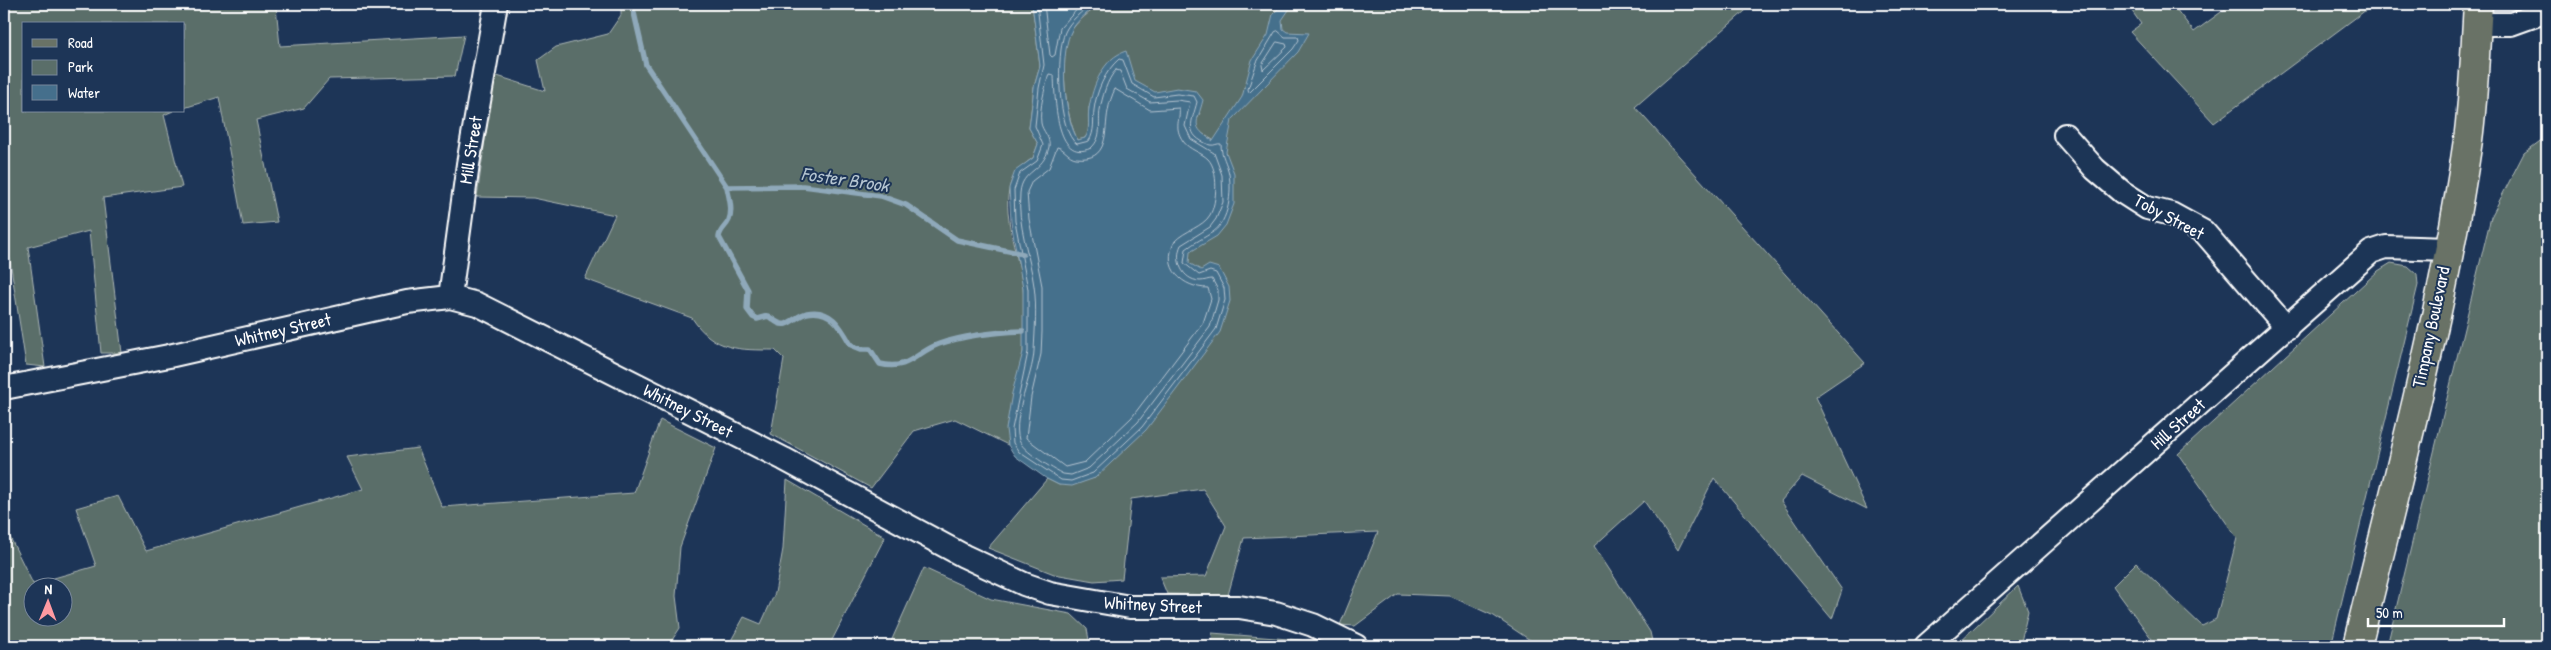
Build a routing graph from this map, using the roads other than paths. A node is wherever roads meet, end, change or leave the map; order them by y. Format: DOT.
graph roads {
  1 [pos="496,4"];
  2 [pos="2547,11"];
  3 [pos="2477,14"];
  4 [pos="2065,135"];
  5 [pos="2448,250"];
  6 [pos="450,296"];
  7 [pos="2286,328"];
  8 [pos="4,388"];
  9 [pos="1356,646"];
  10 [pos="1926,646"];
  11 [pos="2357,646"];
  1 -- 6 [label="street, Mill Street"];
  2 -- 3 [label="street"];
  3 -- 5 [label="main road, Timpany Boulevard"];
  4 -- 7 [label="street, Toby Street"];
  5 -- 7 [label="street, Hill Street"];
  5 -- 11 [label="main road, Timpany Boulevard"];
  6 -- 8 [label="street, Whitney Street"];
  6 -- 9 [label="street, Whitney Street"];
  7 -- 10 [label="street, Hill Street"];
}
